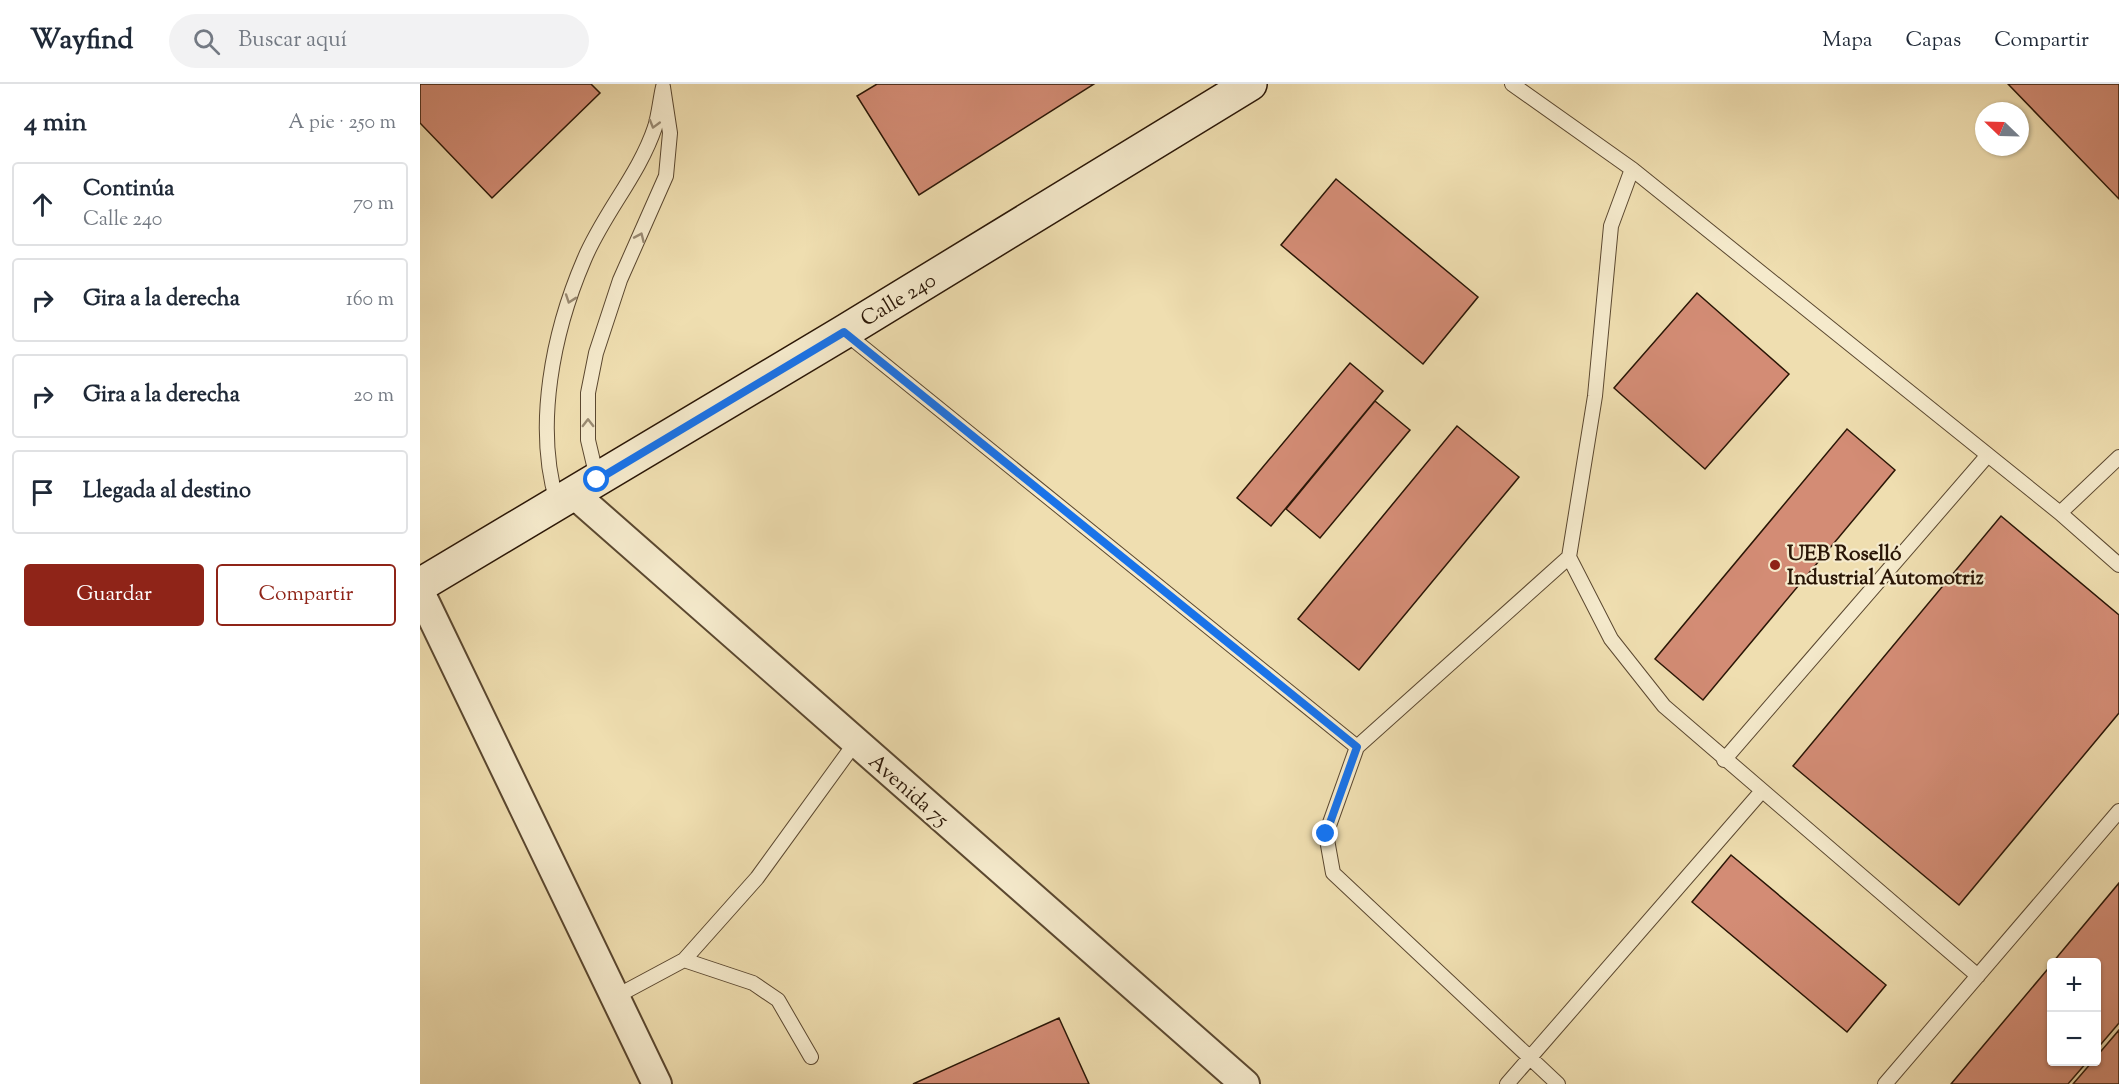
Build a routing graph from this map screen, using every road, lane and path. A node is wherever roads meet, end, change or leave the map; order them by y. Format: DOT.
graph roads {
  1 [pos="1250,84"];
  2 [pos="1512,84"];
  3 [pos="663,85"];
  4 [pos="1632,169"];
  5 [pos="844,332"];
  6 [pos="1987,456"];
  7 [pos="2119,457"];
  8 [pos="576,493"];
  9 [pos="2060,513"];
  10 [pos="1569,557"];
  11 [pos="2119,565"];
  12 [pos="420,585"];
  13 [pos="420,592"];
  14 [pos="855,743"];
  15 [pos="1357,747"];
  16 [pos="1724,760"];
  17 [pos="1761,792"];
  18 [pos="2119,811"];
  19 [pos="684,960"];
  20 [pos="1978,976"];
  21 [pos="615,997"];
  22 [pos="811,1057"];
  23 [pos="1529,1059"];
  24 [pos="657,1084"];
  25 [pos="1245,1084"];
  26 [pos="1507,1084"];
  27 [pos="1558,1084"];
  28 [pos="1886,1084"];
  1 -- 5 [label="main road, Calle 240"];
  2 -- 4 [label="lane"];
  8 -- 3 [label="lane, one-way"];
  3 -- 8 [label="lane, one-way"];
  4 -- 6 [label="lane"];
  4 -- 10 [label="lane"];
  5 -- 8 [label="main road, Calle 240"];
  5 -- 15 [label="lane"];
  6 -- 9 [label="lane"];
  6 -- 16 [label="lane"];
  7 -- 9 [label="lane"];
  8 -- 12 [label="main road, Calle 240"];
  8 -- 14 [label="street, Avenida 75"];
  9 -- 11 [label="lane"];
  10 -- 15 [label="lane"];
  10 -- 16 [label="lane"];
  13 -- 21 [label="street"];
  14 -- 19 [label="lane"];
  14 -- 25 [label="street, Avenida 75"];
  15 -- 23 [label="lane"];
  16 -- 17 [label="lane"];
  17 -- 20 [label="lane"];
  17 -- 23 [label="lane"];
  18 -- 20 [label="lane"];
  19 -- 21 [label="lane"];
  19 -- 22 [label="lane"];
  20 -- 28 [label="lane"];
  21 -- 24 [label="street"];
  23 -- 26 [label="lane"];
  23 -- 27 [label="lane"];
}
